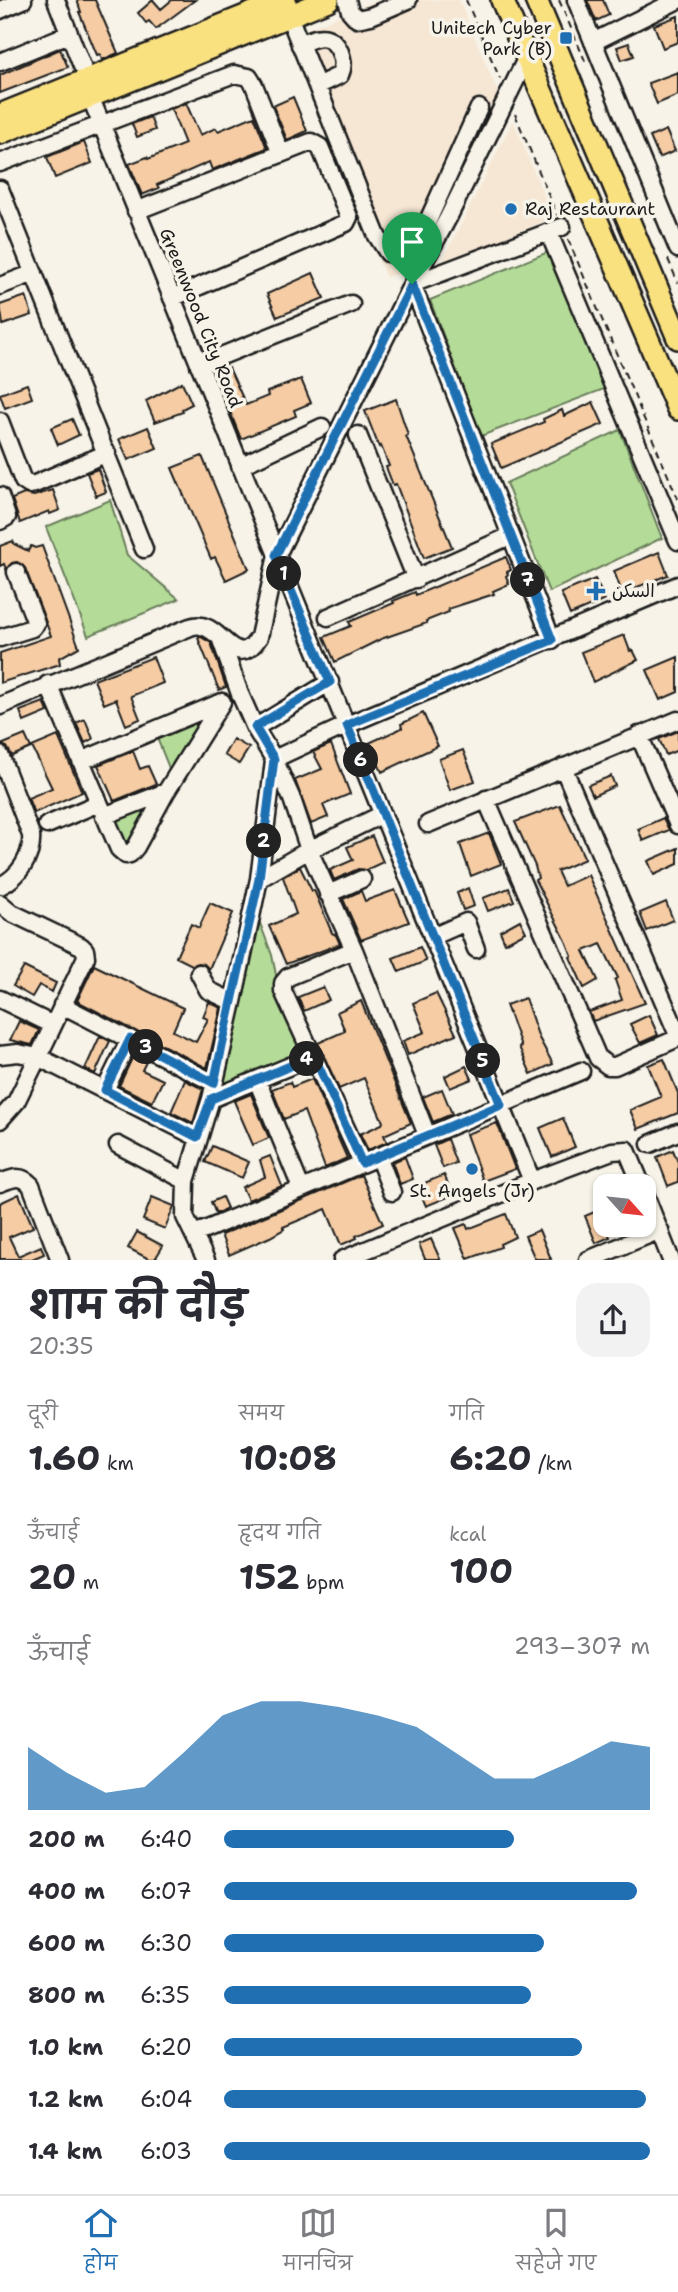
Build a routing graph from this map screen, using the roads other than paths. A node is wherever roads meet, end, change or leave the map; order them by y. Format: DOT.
graph roads {
  1 [pos="23,0"];
  2 [pos="56,0"];
  3 [pos="328,0"];
  4 [pos="347,0"];
  5 [pos="408,0"];
  6 [pos="502,0"];
  7 [pos="536,0"];
  8 [pos="576,0"];
  9 [pos="678,0"];
  10 [pos="287,8"];
  11 [pos="0,10"];
  12 [pos="69,34"];
  13 [pos="593,42"];
  14 [pos="300,45"];
  15 [pos="527,57"];
  16 [pos="0,62"];
  17 [pos="82,66"];
  18 [pos="317,86"];
  19 [pos="90,96"];
  20 [pos="479,108"];
  21 [pos="0,115"];
  22 [pos="101,124"];
  23 [pos="0,133"];
  24 [pos="281,154"];
  25 [pos="0,163"];
  26 [pos="0,189"];
  27 [pos="136,211"];
  28 [pos="424,245"];
  29 [pos="678,249"];
  30 [pos="34,273"];
  31 [pos="412,284"];
  32 [pos="0,286"];
  33 [pos="172,298"];
  34 [pos="351,304"];
  35 [pos="678,338"];
  36 [pos="199,365"];
  37 [pos="678,409"];
  38 [pos="0,421"];
  39 [pos="321,427"];
  40 [pos="358,435"];
  41 [pos="107,453"];
  42 [pos="240,466"];
  43 [pos="0,496"];
  44 [pos="0,521"];
  45 [pos="510,536"];
  46 [pos="678,541"];
  47 [pos="144,549"];
  48 [pos="276,555"];
  49 [pos="16,572"];
  50 [pos="416,579"];
  51 [pos="678,585"];
  52 [pos="328,617"];
  53 [pos="0,638"];
  54 [pos="221,640"];
  55 [pos="552,640"];
  56 [pos="330,682"];
  57 [pos="48,684"];
  58 [pos="240,694"];
  59 [pos="222,702"];
  60 [pos="0,706"];
  61 [pos="678,720"];
  62 [pos="347,725"];
  63 [pos="255,727"];
  64 [pos="639,735"];
  65 [pos="0,755"];
  66 [pos="274,759"];
  67 [pos="81,761"];
  68 [pos="563,767"];
  69 [pos="166,792"];
  70 [pos="7,796"];
  71 [pos="486,799"];
  72 [pos="101,810"];
  73 [pos="383,814"];
  74 [pos="428,824"];
  75 [pos="47,825"];
  76 [pos="678,825"];
  77 [pos="309,850"];
  78 [pos="259,879"];
  79 [pos="362,879"];
  80 [pos="0,886"];
  81 [pos="328,894"];
  82 [pos="0,903"];
  83 [pos="432,937"];
  84 [pos="476,949"];
  85 [pos="354,950"];
  86 [pos="199,973"];
  87 [pos="0,999"];
  88 [pos="233,1002"];
  89 [pos="62,1005"];
  90 [pos="53,1025"];
  91 [pos="678,1037"];
  92 [pos="130,1039"];
  93 [pos="0,1055"];
  94 [pos="314,1056"];
  95 [pos="38,1057"];
  96 [pos="581,1071"];
  97 [pos="257,1080"];
  98 [pos="105,1090"];
  99 [pos="212,1091"];
  100 [pos="501,1105"];
  101 [pos="0,1119"];
  102 [pos="678,1132"];
  103 [pos="427,1135"];
  104 [pos="197,1137"];
  105 [pos="650,1144"];
  106 [pos="118,1145"];
  107 [pos="378,1156"];
  108 [pos="362,1163"];
  109 [pos="637,1174"];
  110 [pos="186,1181"];
  111 [pos="532,1181"];
  112 [pos="0,1183"];
  113 [pos="301,1188"];
  114 [pos="392,1192"];
  115 [pos="656,1220"];
  116 [pos="660,1230"];
  117 [pos="194,1233"];
  118 [pos="366,1255"];
  119 [pos="60,1259"];
  120 [pos="205,1259"];
  121 [pos="342,1259"];
  122 [pos="591,1259"];
  123 [pos="671,1259"];
  1 -- 11 [label="street"];
  2 -- 12 [label="street"];
  3 -- 10 [label="main road"];
  4 -- 5 [label="street"];
  6 -- 15 [label="main road"];
  7 -- 35 [label="main road"];
  8 -- 13 [label="street"];
  9 -- 13 [label="street"];
  10 -- 14 [label="street"];
  10 -- 19 [label="main road"];
  10 -- 21 [label="main road"];
  12 -- 16 [label="street"];
  12 -- 17 [label="street"];
  13 -- 29 [label="street"];
  14 -- 18 [label="street"];
  14 -- 18 [label="street"];
  15 -- 28 [label="street"];
  15 -- 37 [label="main road"];
  18 -- 28 [label="street"];
  19 -- 22 [label="street, Greenwood City Road"];
  19 -- 23 [label="main road"];
  20 -- 28 [label="street"];
  22 -- 24 [label="street"];
  22 -- 25 [label="street"];
  22 -- 27 [label="street, Greenwood City Road"];
  24 -- 27 [label="street"];
  24 -- 33 [label="street"];
  26 -- 30 [label="street"];
  27 -- 33 [label="street, Greenwood City Road"];
  28 -- 31 [label="street"];
  30 -- 32 [label="street"];
  30 -- 41 [label="street"];
  31 -- 45 [label="street"];
  31 -- 46 [label="street"];
  31 -- 48 [label="street"];
  33 -- 36 [label="street, Greenwood City Road"];
  34 -- 36 [label="street"];
  36 -- 42 [label="street, Greenwood City Road"];
  38 -- 41 [label="street"];
  39 -- 42 [label="street"];
  40 -- 50 [label="street"];
  41 -- 47 [label="street"];
  42 -- 48 [label="street, Greenwood City Road"];
  43 -- 44 [label="street"];
  45 -- 50 [label="street"];
  45 -- 55 [label="street"];
  48 -- 54 [label="street"];
  48 -- 56 [label="street, Greenwood City Road"];
  49 -- 53 [label="street"];
  50 -- 52 [label="street"];
  51 -- 55 [label="street"];
  54 -- 57 [label="street"];
  54 -- 58 [label="street"];
  55 -- 62 [label="street"];
  56 -- 62 [label="street, Greenwood City Road"];
  56 -- 63 [label="street"];
  57 -- 60 [label="street"];
  57 -- 67 [label="street"];
  58 -- 59 [label="street"];
  58 -- 63 [label="street"];
  59 -- 67 [label="street"];
  59 -- 69 [label="street"];
  61 -- 64 [label="street"];
  62 -- 66 [label="street"];
  62 -- 73 [label="street, Greenwood City Road"];
  63 -- 66 [label="street"];
  64 -- 68 [label="street"];
  64 -- 76 [label="street"];
  65 -- 70 [label="street"];
  66 -- 77 [label="street"];
  66 -- 78 [label="street"];
  67 -- 72 [label="street"];
  68 -- 71 [label="street"];
  68 -- 91 [label="street"];
  69 -- 72 [label="street"];
  69 -- 72 [label="street"];
  70 -- 80 [label="street"];
  71 -- 74 [label="street"];
  71 -- 91 [label="street"];
  72 -- 75 [label="street"];
  73 -- 77 [label="street"];
  73 -- 83 [label="street, Greenwood City Road"];
  77 -- 78 [label="street"];
  77 -- 81 [label="street"];
  78 -- 88 [label="street"];
  79 -- 81 [label="street"];
  81 -- 85 [label="street"];
  82 -- 89 [label="street"];
  83 -- 84 [label="street"];
  83 -- 100 [label="street, Greenwood City Road"];
  85 -- 94 [label="street"];
  85 -- 103 [label="street"];
  86 -- 88 [label="street"];
  87 -- 90 [label="street"];
  88 -- 99 [label="street"];
  89 -- 90 [label="street"];
  89 -- 92 [label="street"];
  90 -- 95 [label="street"];
  92 -- 98 [label="street"];
  92 -- 99 [label="street"];
  93 -- 95 [label="street"];
  94 -- 97 [label="street"];
  94 -- 108 [label="street"];
  95 -- 98 [label="street"];
  95 -- 101 [label="street"];
  96 -- 100 [label="street"];
  97 -- 99 [label="street"];
  97 -- 113 [label="street"];
  98 -- 104 [label="street"];
  99 -- 104 [label="street"];
  100 -- 103 [label="street"];
  100 -- 111 [label="street, Greenwood City Road"];
  102 -- 105 [label="street"];
  103 -- 107 [label="street"];
  104 -- 110 [label="street"];
  106 -- 110 [label="street"];
  107 -- 108 [label="street"];
  107 -- 114 [label="street"];
  108 -- 113 [label="street"];
  109 -- 111 [label="street"];
  110 -- 117 [label="street"];
  111 -- 118 [label="street"];
  112 -- 119 [label="street"];
  113 -- 117 [label="street"];
  115 -- 116 [label="street"];
  116 -- 122 [label="street"];
  116 -- 123 [label="street"];
  117 -- 120 [label="street"];
  118 -- 121 [label="street"];
}
